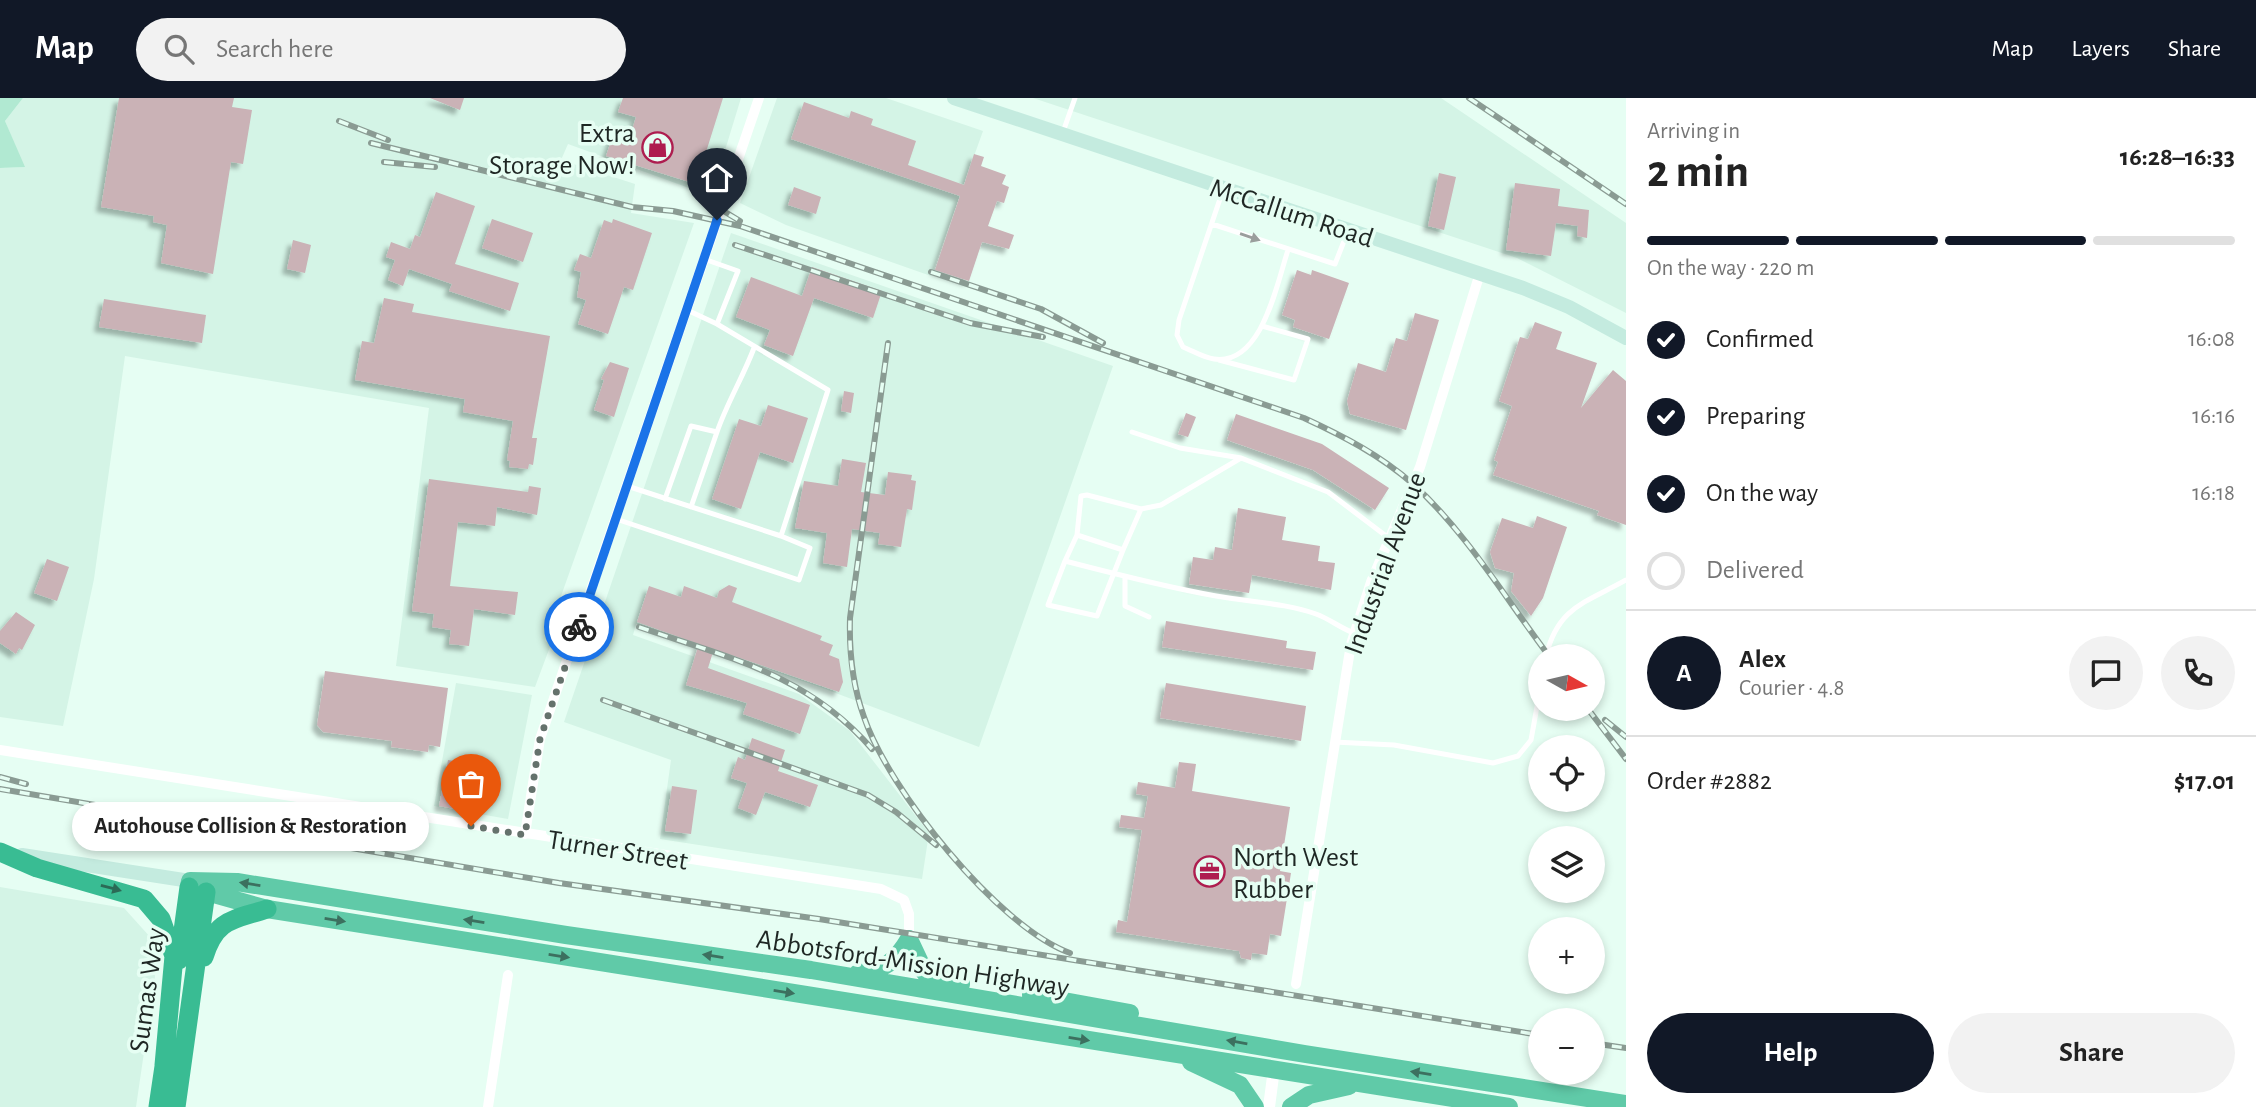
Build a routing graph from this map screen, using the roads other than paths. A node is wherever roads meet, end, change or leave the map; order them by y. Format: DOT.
graph roads {
  1 [pos="759,98"];
  2 [pos="954,98"];
  3 [pos="1075,98"];
  4 [pos="1062,135"];
  5 [pos="1223,190"];
  6 [pos="1212,224"];
  7 [pos="1348,230"];
  8 [pos="1288,250"];
  9 [pos="704,259"];
  10 [pos="1480,273"];
  11 [pos="687,310"];
  12 [pos="717,324"];
  13 [pos="1262,326"];
  14 [pos="1626,338"];
  15 [pos="754,348"];
  16 [pos="1216,360"];
  17 [pos="718,432"];
  18 [pos="1132,432"];
  19 [pos="1241,458"];
  20 [pos="627,486"];
  21 [pos="665,499"];
  22 [pos="691,507"];
  23 [pos="1141,509"];
  24 [pos="616,519"];
  25 [pos="1077,535"];
  26 [pos="781,536"];
  27 [pos="1390,539"];
  28 [pos="1123,550"];
  29 [pos="1065,561"];
  30 [pos="1114,573"];
  31 [pos="1125,576"];
  32 [pos="1626,580"];
  33 [pos="1149,617"];
  34 [pos="1354,632"];
  35 [pos="1550,644"];
  36 [pos="1534,721"];
  37 [pos="1334,742"];
  38 [pos="0,750"];
  39 [pos="525,835"];
  40 [pos="0,852"];
  41 [pos="198,885"];
  42 [pos="267,909"];
  43 [pos="909,939"];
  44 [pos="811,970"];
  45 [pos="508,975"];
  46 [pos="1296,984"];
  47 [pos="1186,1034"];
  48 [pos="1175,1054"];
  49 [pos="1305,1054"];
  50 [pos="173,1066"];
  51 [pos="1274,1069"];
  52 [pos="1360,1084"];
  53 [pos="1626,1104"];
  54 [pos="158,1107"];
  55 [pos="176,1107"];
  56 [pos="488,1107"];
  57 [pos="1255,1107"];
  58 [pos="1269,1107"];
  59 [pos="1291,1107"];
  60 [pos="1509,1107"];
  1 -- 9 [label="street"];
  2 -- 4 [label="main road, McCallum Road"];
  3 -- 4 [label="lane"];
  4 -- 5 [label="main road, McCallum Road"];
  5 -- 6 [label="lane"];
  5 -- 7 [label="main road, McCallum Road"];
  6 -- 8 [label="lane, one-way"];
  6 -- 16 [label="lane"];
  7 -- 8 [label="lane"];
  7 -- 10 [label="main road, McCallum Road"];
  8 -- 13 [label="lane"];
  9 -- 11 [label="street"];
  9 -- 12 [label="lane"];
  10 -- 14 [label="main road, McCallum Road"];
  10 -- 27 [label="street, Industrial Avenue"];
  11 -- 12 [label="lane"];
  11 -- 20 [label="street"];
  12 -- 15 [label="lane"];
  13 -- 16 [label="lane"];
  13 -- 16 [label="lane"];
  15 -- 17 [label="lane"];
  15 -- 26 [label="lane"];
  17 -- 21 [label="lane"];
  17 -- 22 [label="lane"];
  18 -- 19 [label="lane"];
  19 -- 23 [label="lane"];
  19 -- 27 [label="lane"];
  20 -- 21 [label="lane"];
  20 -- 24 [label="street"];
  21 -- 22 [label="lane"];
  22 -- 26 [label="lane"];
  23 -- 25 [label="lane"];
  23 -- 28 [label="lane"];
  24 -- 26 [label="lane"];
  24 -- 39 [label="street"];
  25 -- 28 [label="lane"];
  25 -- 29 [label="lane"];
  27 -- 34 [label="street, Industrial Avenue"];
  28 -- 30 [label="lane"];
  29 -- 30 [label="lane"];
  29 -- 30 [label="lane"];
  30 -- 31 [label="lane"];
  31 -- 33 [label="lane"];
  31 -- 34 [label="lane"];
  32 -- 35 [label="lane"];
  34 -- 37 [label="street, Industrial Avenue"];
  36 -- 37 [label="lane"];
  37 -- 46 [label="street, Industrial Avenue"];
  38 -- 39 [label="street, Turner Street"];
  39 -- 43 [label="street, Turner Street"];
  40 -- 41 [label="main road"];
  40 -- 50 [label="highway, one-way"];
  41 -- 42 [label="highway, Abbotsford-Mission Highway"];
  44 -- 41 [label="highway, Abbotsford-Mission Highway, one-way"];
  41 -- 50 [label="highway, Sumas Way"];
  42 -- 48 [label="highway, Abbotsford-Mission Highway, one-way"];
  42 -- 50 [label="highway"];
  43 -- 44 [label="highway"];
  43 -- 47 [label="highway"];
  44 -- 47 [label="highway, Abbotsford-Mission Highway"];
  45 -- 56 [label="street"];
  49 -- 47 [label="highway, Abbotsford-Mission Highway, one-way"];
  48 -- 51 [label="highway, Abbotsford-Mission Highway"];
  48 -- 57 [label="highway"];
  49 -- 51 [label="highway"];
  53 -- 49 [label="highway, Abbotsford-Mission Highway, one-way"];
  50 -- 54 [label="highway, Sumas Way"];
  50 -- 55 [label="highway, Sumas Way"];
  51 -- 52 [label="highway, Abbotsford-Mission Highway"];
  51 -- 58 [label="street"];
  52 -- 59 [label="highway"];
  52 -- 60 [label="highway, Abbotsford-Mission Highway"];
}
